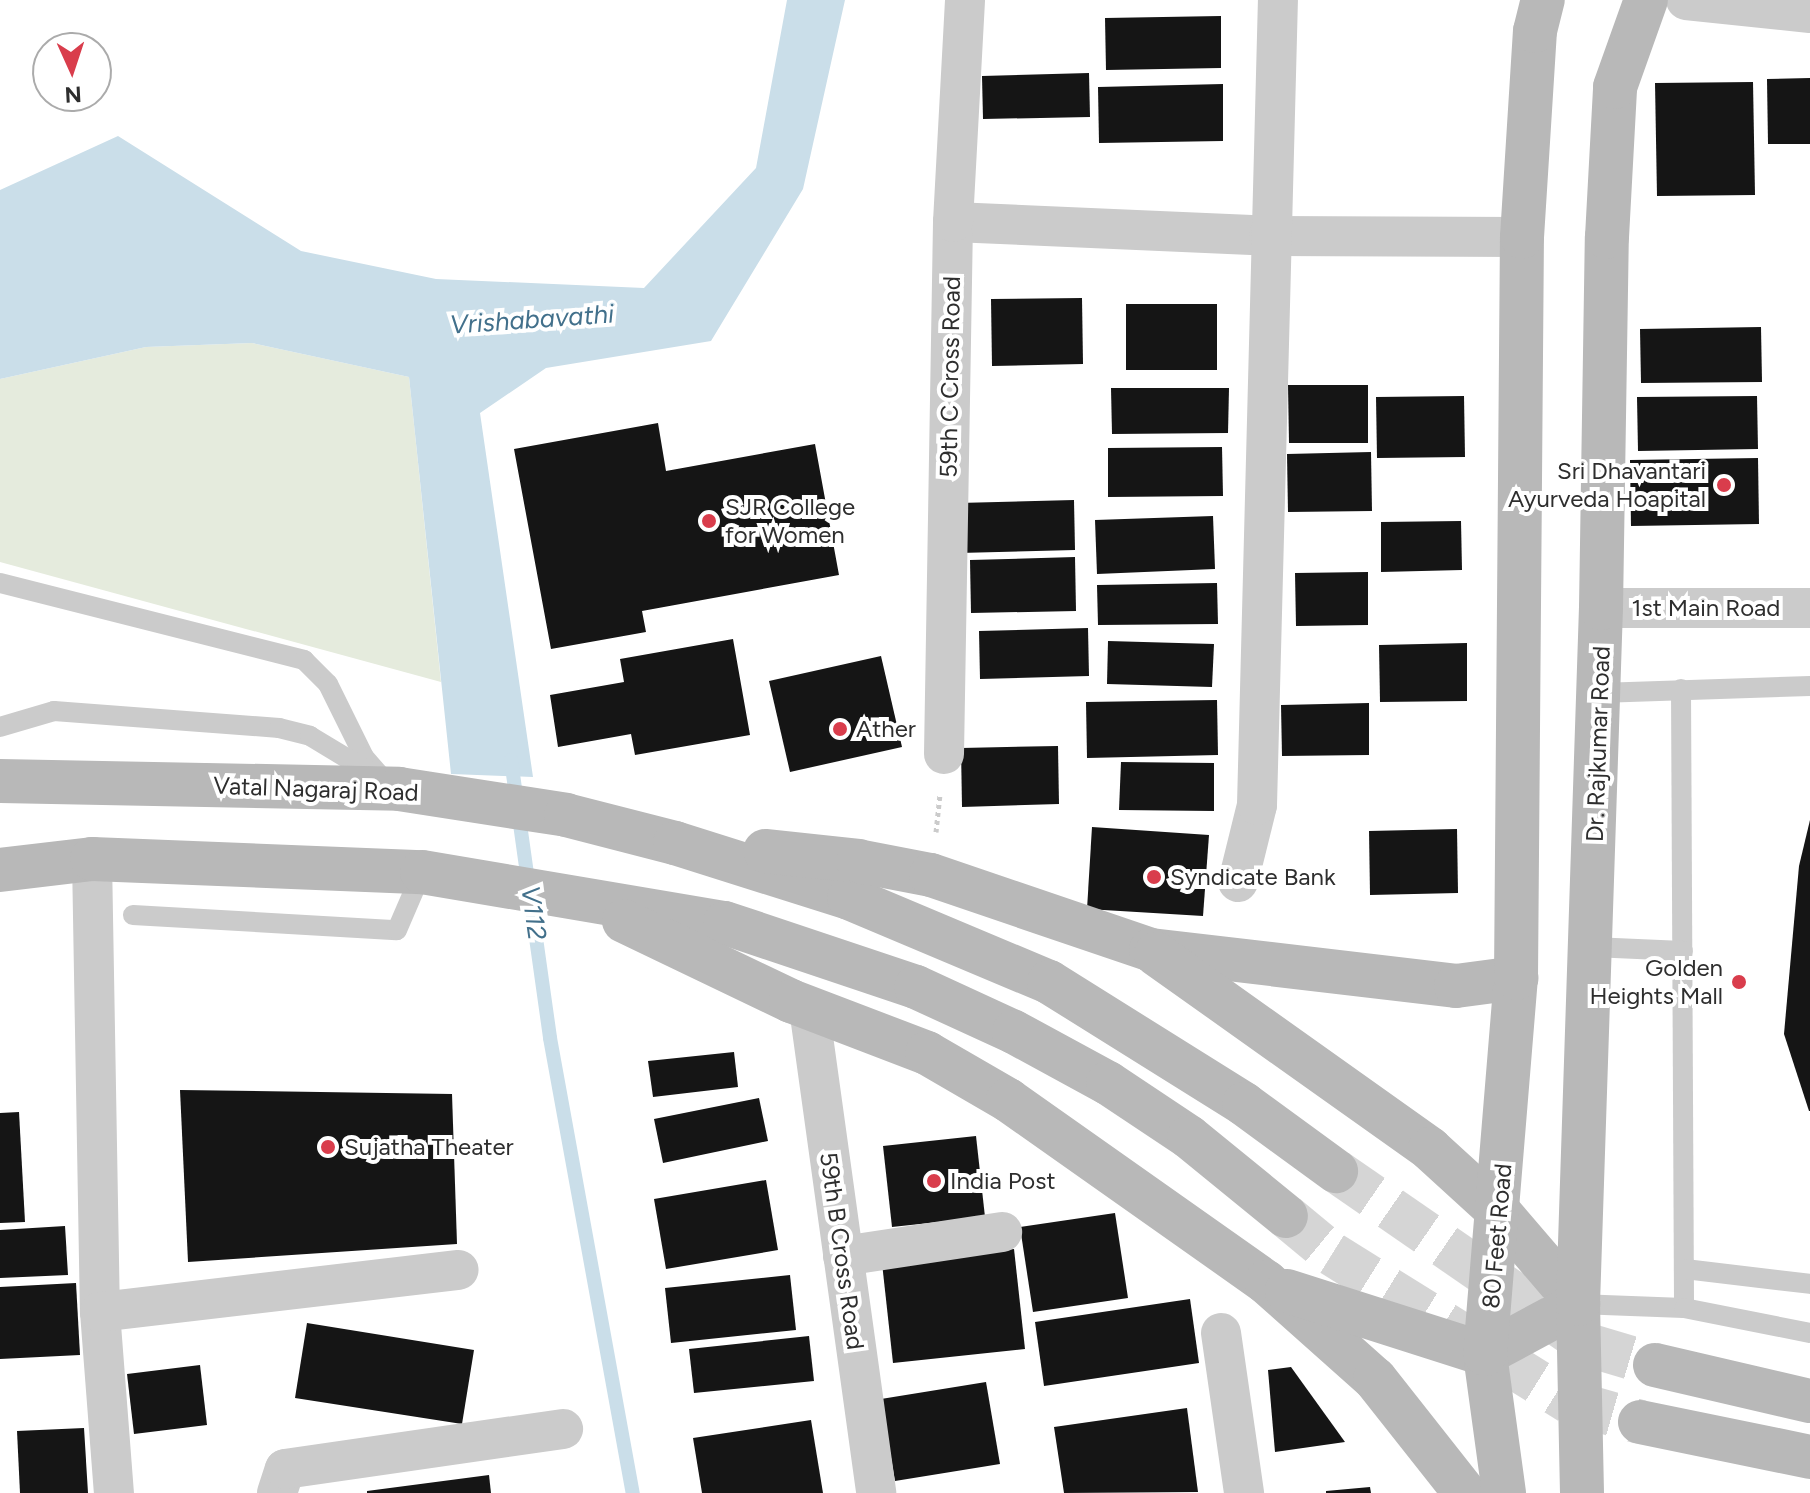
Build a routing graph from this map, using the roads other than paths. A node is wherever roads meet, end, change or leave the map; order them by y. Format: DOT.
graph roads {
  1 [pos="965,0"];
  2 [pos="1278,0"];
  3 [pos="1543,0"];
  4 [pos="1646,0"];
  5 [pos="1686,0"];
  6 [pos="1810,13"];
  7 [pos="953,222"];
  8 [pos="1269,236"];
  9 [pos="1522,237"];
  10 [pos="0,583"];
  11 [pos="1601,608"];
  12 [pos="1810,608"];
  13 [pos="1810,686"];
  14 [pos="1681,689"];
  15 [pos="1599,693"];
  16 [pos="0,727"];
  17 [pos="944,754"];
  18 [pos="0,781"];
  19 [pos="392,785"];
  20 [pos="675,843"];
  21 [pos="92,859"];
  22 [pos="0,870"];
  23 [pos="432,873"];
  24 [pos="1238,882"];
  25 [pos="578,899"];
  26 [pos="133,915"];
  27 [pos="1592,947"];
  28 [pos="1151,950"];
  29 [pos="1683,951"];
  30 [pos="1516,978"];
  31 [pos="809,1008"];
  32 [pos="1336,1171"];
  33 [pos="1500,1213"];
  34 [pos="1286,1216"];
  35 [pos="1002,1232"];
  36 [pos="843,1256"];
  37 [pos="1685,1269"];
  38 [pos="459,1270"];
  39 [pos="1266,1282"];
  40 [pos="1810,1284"];
  41 [pos="1578,1304"];
  42 [pos="1684,1308"];
  43 [pos="100,1312"];
  44 [pos="1221,1333"];
  45 [pos="1810,1333"];
  46 [pos="1485,1354"];
  47 [pos="1655,1365"];
  48 [pos="1810,1401"];
  49 [pos="1640,1422"];
  50 [pos="563,1429"];
  51 [pos="1810,1457"];
  52 [pos="114,1493"];
  53 [pos="277,1493"];
  54 [pos="876,1493"];
  55 [pos="1244,1493"];
  56 [pos="1465,1493"];
  57 [pos="1504,1493"];
  58 [pos="1582,1493"];
  1 -- 7 [label="street, 59th C Cross Road"];
  2 -- 8 [label="street"];
  3 -- 9 [label="main road"];
  4 -- 11 [label="main road, Dr. Rajkumar Road"];
  5 -- 6 [label="street"];
  7 -- 8 [label="street"];
  7 -- 17 [label="street, 59th C Cross Road"];
  8 -- 9 [label="street"];
  8 -- 24 [label="street"];
  9 -- 30 [label="main road"];
  10 -- 19 [label="lane"];
  11 -- 12 [label="street, 1st Main Road"];
  11 -- 15 [label="main road, Dr. Rajkumar Road"];
  13 -- 14 [label="lane"];
  14 -- 15 [label="lane"];
  14 -- 29 [label="lane"];
  15 -- 27 [label="main road, Dr. Rajkumar Road"];
  16 -- 19 [label="lane"];
  18 -- 19 [label="main road, Vatal Nagaraj Road"];
  19 -- 20 [label="main road, Vatal Nagaraj Road"];
  20 -- 28 [label="main road"];
  20 -- 32 [label="main road"];
  21 -- 22 [label="main road"];
  21 -- 23 [label="main road"];
  21 -- 43 [label="street"];
  23 -- 25 [label="main road"];
  23 -- 26 [label="lane"];
  25 -- 31 [label="main road"];
  25 -- 34 [label="main road"];
  27 -- 29 [label="lane"];
  27 -- 41 [label="main road, Dr. Rajkumar Road"];
  28 -- 30 [label="main road"];
  28 -- 33 [label="main road"];
  29 -- 37 [label="lane"];
  30 -- 33 [label="main road, 80 Feet Road"];
  31 -- 36 [label="street, 59th B Cross Road"];
  31 -- 39 [label="main road"];
  33 -- 41 [label="main road"];
  33 -- 46 [label="main road, 80 Feet Road"];
  35 -- 36 [label="street"];
  36 -- 54 [label="street, 59th B Cross Road"];
  37 -- 40 [label="lane"];
  37 -- 42 [label="lane"];
  38 -- 43 [label="street"];
  39 -- 46 [label="main road"];
  39 -- 56 [label="main road"];
  41 -- 42 [label="lane"];
  41 -- 46 [label="main road"];
  41 -- 58 [label="main road, Dr. Rajkumar Road"];
  42 -- 45 [label="lane"];
  43 -- 52 [label="street"];
  44 -- 55 [label="street"];
  46 -- 57 [label="main road, 80 Feet Road"];
  47 -- 48 [label="main road"];
  49 -- 51 [label="main road"];
  50 -- 53 [label="street"];
}
